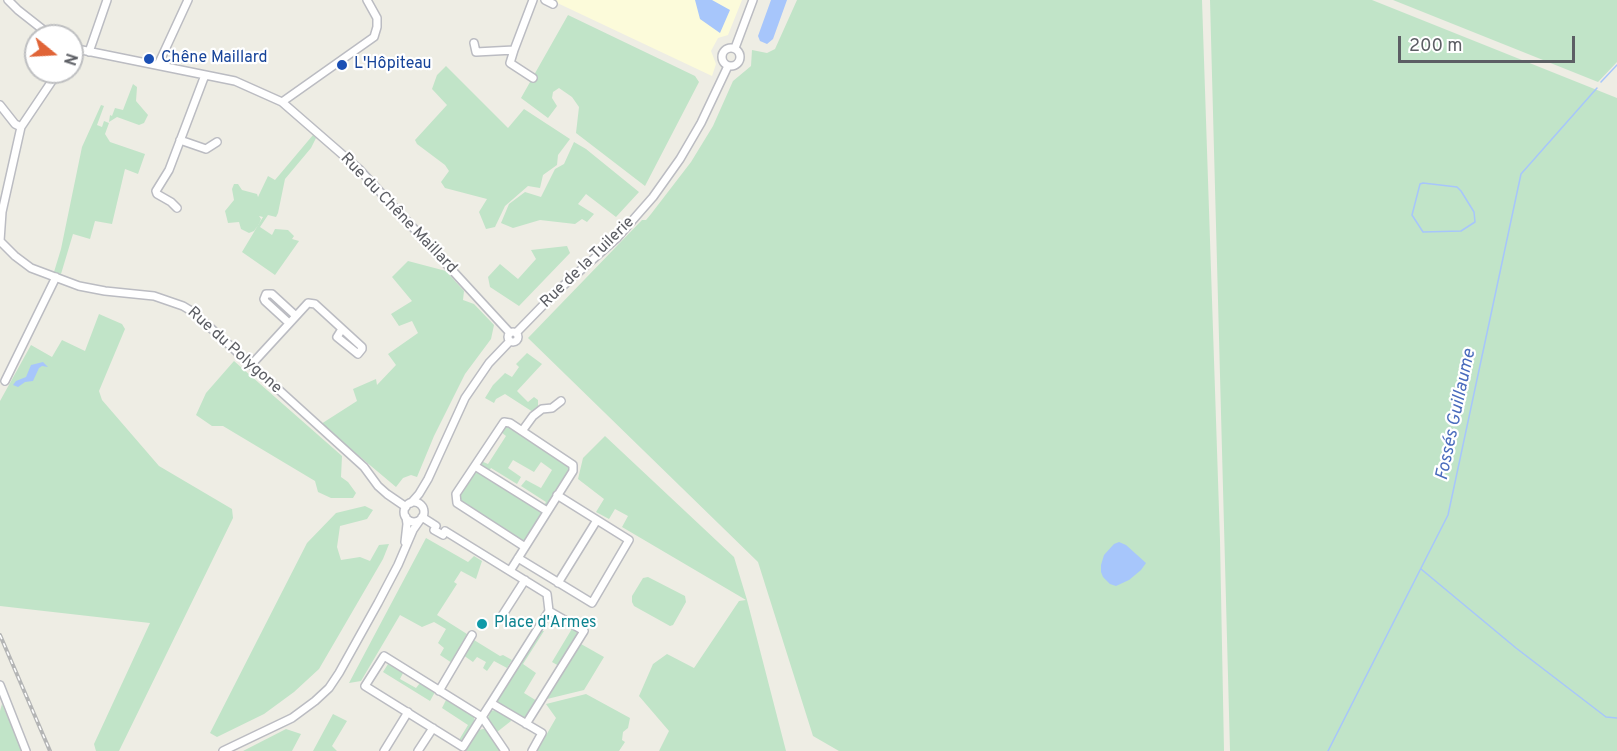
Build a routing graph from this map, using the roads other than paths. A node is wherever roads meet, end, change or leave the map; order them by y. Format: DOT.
graph roads {
  1 [pos="8,0"];
  2 [pos="107,0"];
  3 [pos="188,0"];
  4 [pos="367,0"];
  5 [pos="533,0"];
  6 [pos="545,0"];
  7 [pos="753,0"];
  8 [pos="553,4"];
  9 [pos="37,24"];
  10 [pos="474,43"];
  11 [pos="735,48"];
  12 [pos="84,51"];
  13 [pos="514,51"];
  14 [pos="88,52"];
  15 [pos="158,65"];
  16 [pos="728,66"];
  17 [pos="205,75"];
  18 [pos="533,78"];
  19 [pos="50,84"];
  20 [pos="282,102"];
  21 [pos="0,105"];
  22 [pos="21,127"];
  23 [pos="180,140"];
  24 [pos="216,142"];
  25 [pos="177,208"];
  26 [pos="0,241"];
  27 [pos="56,277"];
  28 [pos="296,316"];
  29 [pos="289,323"];
  30 [pos="342,329"];
  31 [pos="512,336"];
  32 [pos="251,365"];
  33 [pos="5,381"];
  34 [pos="561,401"];
  35 [pos="522,431"];
  36 [pos="475,466"];
  37 [pos="428,479"];
  38 [pos="557,495"];
  39 [pos="408,505"];
  40 [pos="423,509"];
  41 [pos="547,511"];
  42 [pos="406,517"];
  43 [pos="421,519"];
  44 [pos="597,520"];
  45 [pos="525,547"];
  46 [pos="403,553"];
  47 [pos="518,558"];
  48 [pos="510,571"];
  49 [pos="525,580"];
  50 [pos="558,583"];
  51 [pos="549,611"];
  52 [pos="500,619"];
  53 [pos="472,635"];
  54 [pos="0,685"];
  55 [pos="439,691"];
  56 [pos="491,704"];
  57 [pos="408,712"];
  58 [pos="482,717"];
  59 [pos="526,724"];
  60 [pos="433,728"];
  61 [pos="26,751"];
  62 [pos="223,751"];
  63 [pos="384,751"];
  64 [pos="418,751"];
  65 [pos="505,751"];
  66 [pos="532,751"];
  1 -- 9 [label="street"];
  2 -- 14 [label="street"];
  3 -- 15 [label="street"];
  4 -- 20 [label="street"];
  5 -- 13 [label="street"];
  6 -- 8 [label="street"];
  7 -- 11 [label="street"];
  10 -- 13 [label="street"];
  11 -- 16 [label="street"];
  11 -- 16 [label="street"];
  12 -- 14 [label="street, Rue du Chêne Maillard"];
  13 -- 18 [label="street"];
  14 -- 15 [label="street, Rue du Chêne Maillard"];
  15 -- 17 [label="street, Rue du Chêne Maillard"];
  16 -- 31 [label="street, Rue de la Tuilerie"];
  17 -- 20 [label="street, Rue du Chêne Maillard"];
  17 -- 23 [label="street"];
  19 -- 22 [label="street, Rue du Polygone"];
  20 -- 31 [label="street, Rue du Chêne Maillard"];
  21 -- 22 [label="street"];
  22 -- 26 [label="street, Rue du Polygone"];
  23 -- 24 [label="street"];
  23 -- 25 [label="street"];
  26 -- 27 [label="street, Rue du Polygone"];
  27 -- 32 [label="street, Rue du Polygone"];
  27 -- 33 [label="street"];
  28 -- 29 [label="street"];
  28 -- 29 [label="street"];
  28 -- 30 [label="street"];
  29 -- 32 [label="street"];
  31 -- 37 [label="street, Rue de la Tuilerie"];
  32 -- 39 [label="street, Rue du Polygone"];
  34 -- 35 [label="street"];
  35 -- 36 [label="street"];
  35 -- 38 [label="street"];
  36 -- 41 [label="street"];
  36 -- 45 [label="street"];
  37 -- 39 [label="street, Rue de la Tuilerie"];
  37 -- 40 [label="street, Rue de la Tuilerie"];
  38 -- 41 [label="street"];
  38 -- 44 [label="street"];
  39 -- 40 [label="street"];
  39 -- 42 [label="street"];
  40 -- 43 [label="street"];
  41 -- 45 [label="street"];
  42 -- 43 [label="street"];
  42 -- 46 [label="street"];
  43 -- 46 [label="street"];
  43 -- 48 [label="street"];
  44 -- 50 [label="street"];
  44 -- 50 [label="street"];
  45 -- 47 [label="street"];
  46 -- 62 [label="street"];
  47 -- 48 [label="street"];
  47 -- 50 [label="street"];
  48 -- 49 [label="street"];
  49 -- 51 [label="street"];
  49 -- 52 [label="street"];
  51 -- 56 [label="street"];
  51 -- 59 [label="street"];
  53 -- 55 [label="street"];
  54 -- 61 [label="street"];
  55 -- 57 [label="street"];
  55 -- 58 [label="street"];
  56 -- 58 [label="street"];
  56 -- 59 [label="street"];
  57 -- 60 [label="street"];
  57 -- 63 [label="street"];
  58 -- 60 [label="street"];
  58 -- 65 [label="street"];
  59 -- 66 [label="street"];
  60 -- 64 [label="street"];
}
